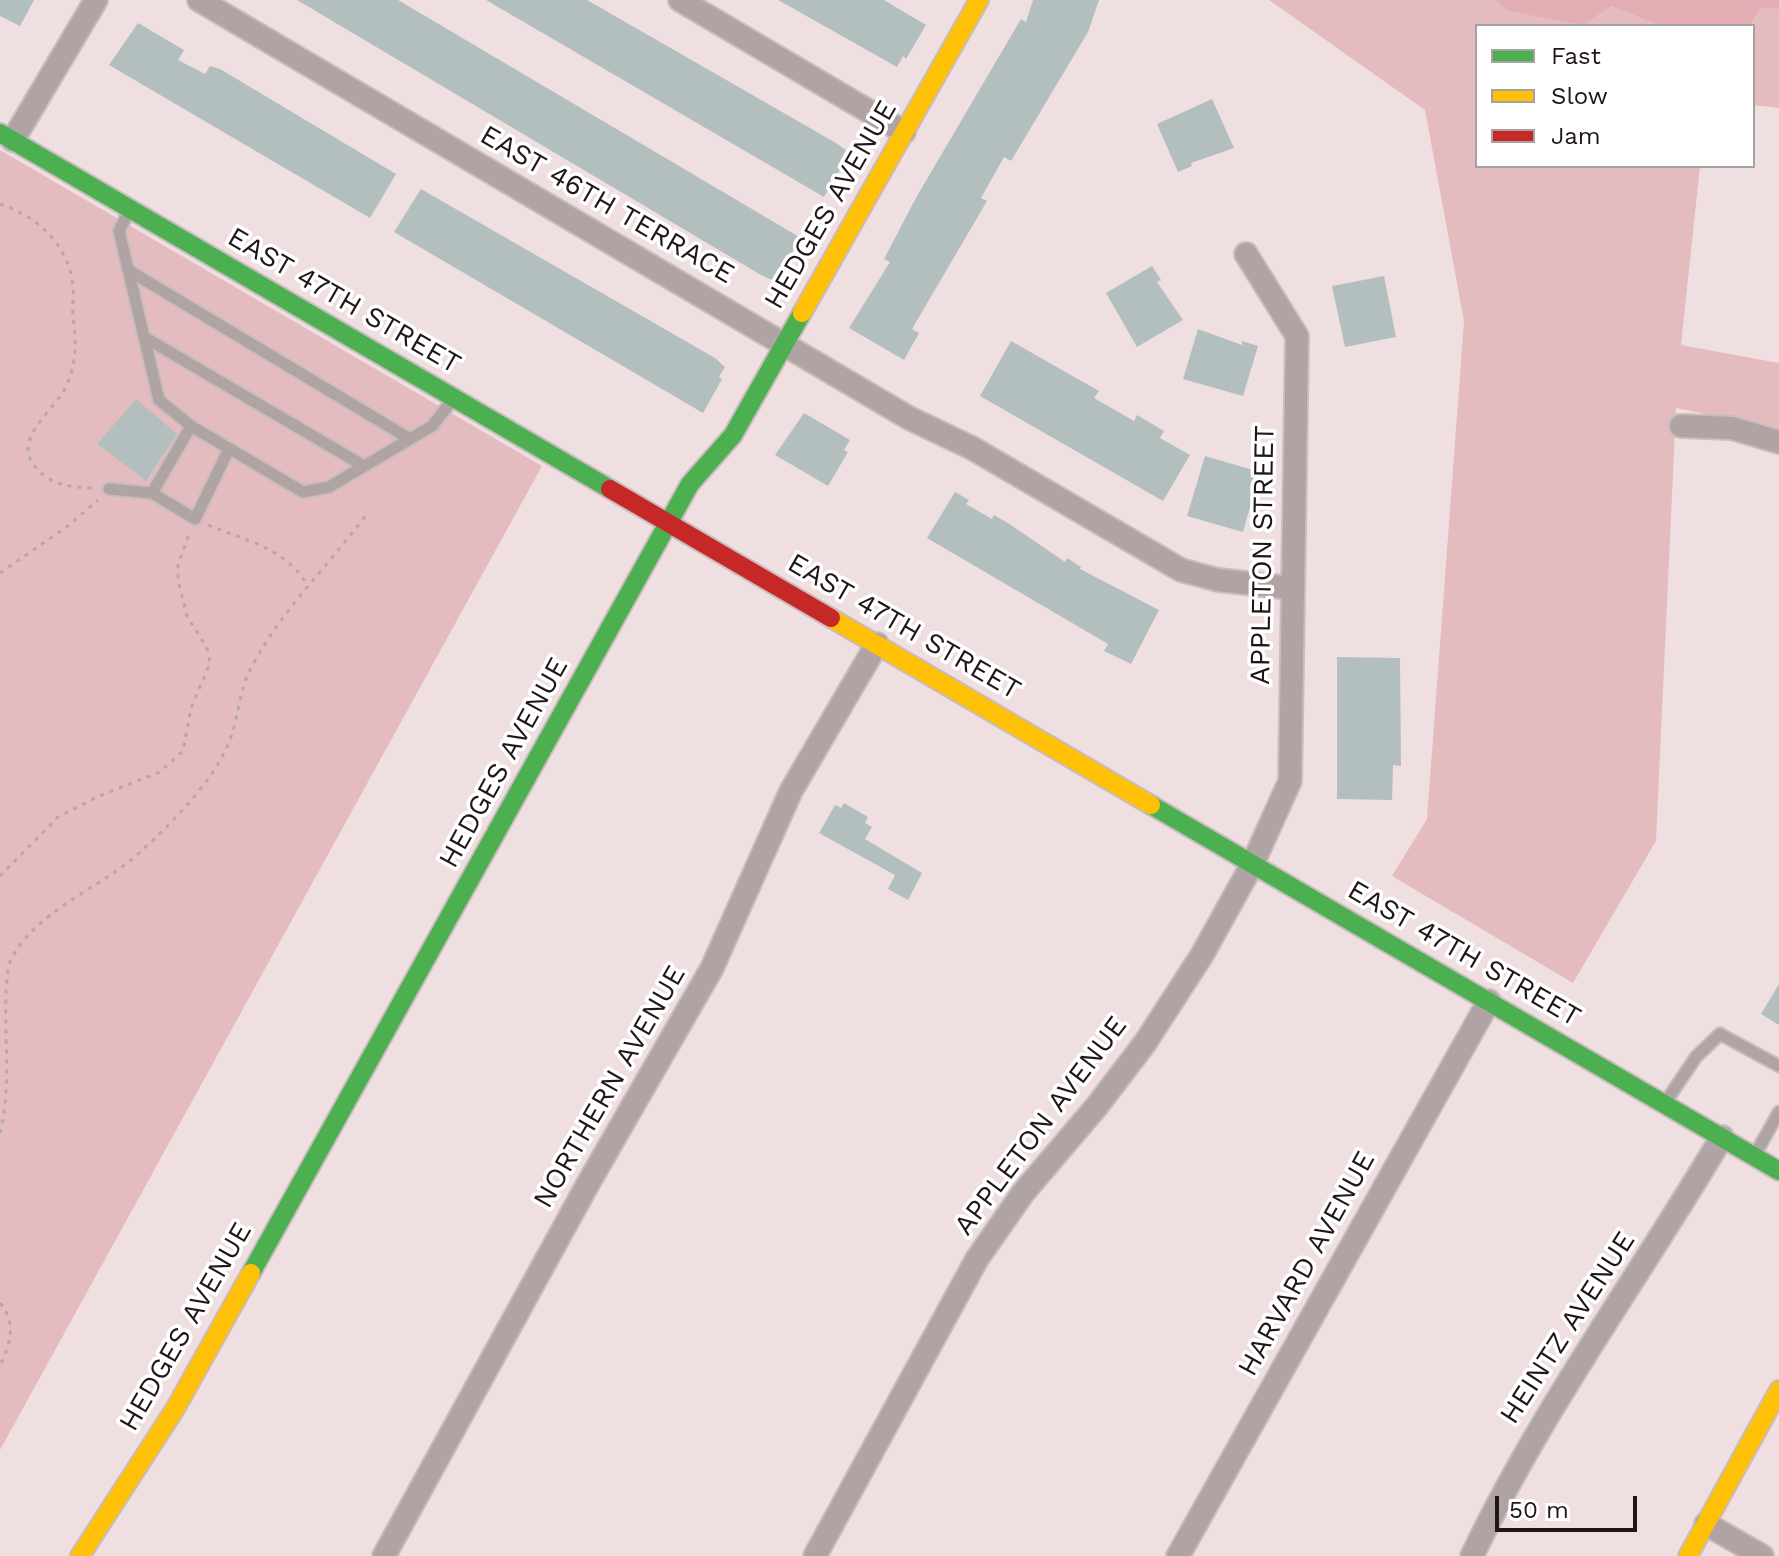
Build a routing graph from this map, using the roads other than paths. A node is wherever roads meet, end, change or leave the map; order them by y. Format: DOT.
graph roads {
  1 [pos="96,0"];
  2 [pos="199,0"];
  3 [pos="680,0"];
  4 [pos="979,0"];
  5 [pos="904,132"];
  6 [pos="6,136"];
  7 [pos="130,208"];
  8 [pos="1246,254"];
  9 [pos="128,270"];
  10 [pos="144,337"];
  11 [pos="784,344"];
  12 [pos="454,397"];
  13 [pos="191,426"];
  14 [pos="1681,426"];
  15 [pos="410,439"];
  16 [pos="1779,442"];
  17 [pos="229,449"];
  18 [pos="364,466"];
  19 [pos="109,489"];
  20 [pos="152,493"];
  21 [pos="670,523"];
  22 [pos="1291,588"];
  23 [pos="877,644"];
  24 [pos="1253,863"];
  25 [pos="1489,1001"];
  26 [pos="1779,1066"];
  27 [pos="1665,1104"];
  28 [pos="1779,1112"];
  29 [pos="1722,1137"];
  30 [pos="1754,1156"];
  31 [pos="1779,1171"];
  32 [pos="1779,1390"];
  33 [pos="1706,1524"];
  34 [pos="80,1556"];
  35 [pos="384,1556"];
  36 [pos="815,1556"];
  37 [pos="1178,1556"];
  38 [pos="1472,1556"];
  39 [pos="1688,1556"];
  40 [pos="1762,1556"];
  1 -- 6 [label="street"];
  2 -- 11 [label="street, EAST 46TH TERRACE"];
  3 -- 5 [label="street"];
  4 -- 5 [label="main road, HEDGES AVENUE"];
  5 -- 11 [label="main road, HEDGES AVENUE"];
  6 -- 7 [label="main road, EAST 47TH STREET"];
  7 -- 9 [label="lane"];
  7 -- 12 [label="main road, EAST 47TH STREET"];
  8 -- 22 [label="street, APPLETON STREET"];
  9 -- 10 [label="lane"];
  9 -- 15 [label="lane"];
  10 -- 13 [label="lane"];
  10 -- 18 [label="lane"];
  11 -- 21 [label="main road, HEDGES AVENUE"];
  11 -- 22 [label="street, EAST 46TH TERRACE"];
  12 -- 15 [label="lane"];
  12 -- 21 [label="main road, EAST 47TH STREET"];
  13 -- 17 [label="lane"];
  13 -- 20 [label="lane"];
  14 -- 16 [label="street"];
  15 -- 18 [label="lane"];
  17 -- 18 [label="lane"];
  17 -- 20 [label="lane"];
  19 -- 20 [label="lane"];
  21 -- 23 [label="main road, EAST 47TH STREET"];
  21 -- 34 [label="main road, HEDGES AVENUE"];
  22 -- 24 [label="street, APPLETON STREET"];
  23 -- 24 [label="main road, EAST 47TH STREET"];
  23 -- 35 [label="street, NORTHERN AVENUE"];
  24 -- 25 [label="main road, EAST 47TH STREET"];
  24 -- 36 [label="street, APPLETON AVENUE"];
  25 -- 27 [label="main road, EAST 47TH STREET"];
  25 -- 37 [label="street, HARVARD AVENUE"];
  26 -- 27 [label="lane"];
  27 -- 29 [label="main road, EAST 47TH STREET"];
  28 -- 30 [label="lane"];
  29 -- 30 [label="main road, EAST 47TH STREET"];
  29 -- 38 [label="street, HEINTZ AVENUE"];
  30 -- 31 [label="main road, EAST 47TH STREET"];
  32 -- 33 [label="main road"];
  33 -- 39 [label="main road"];
  33 -- 40 [label="street"];
}
